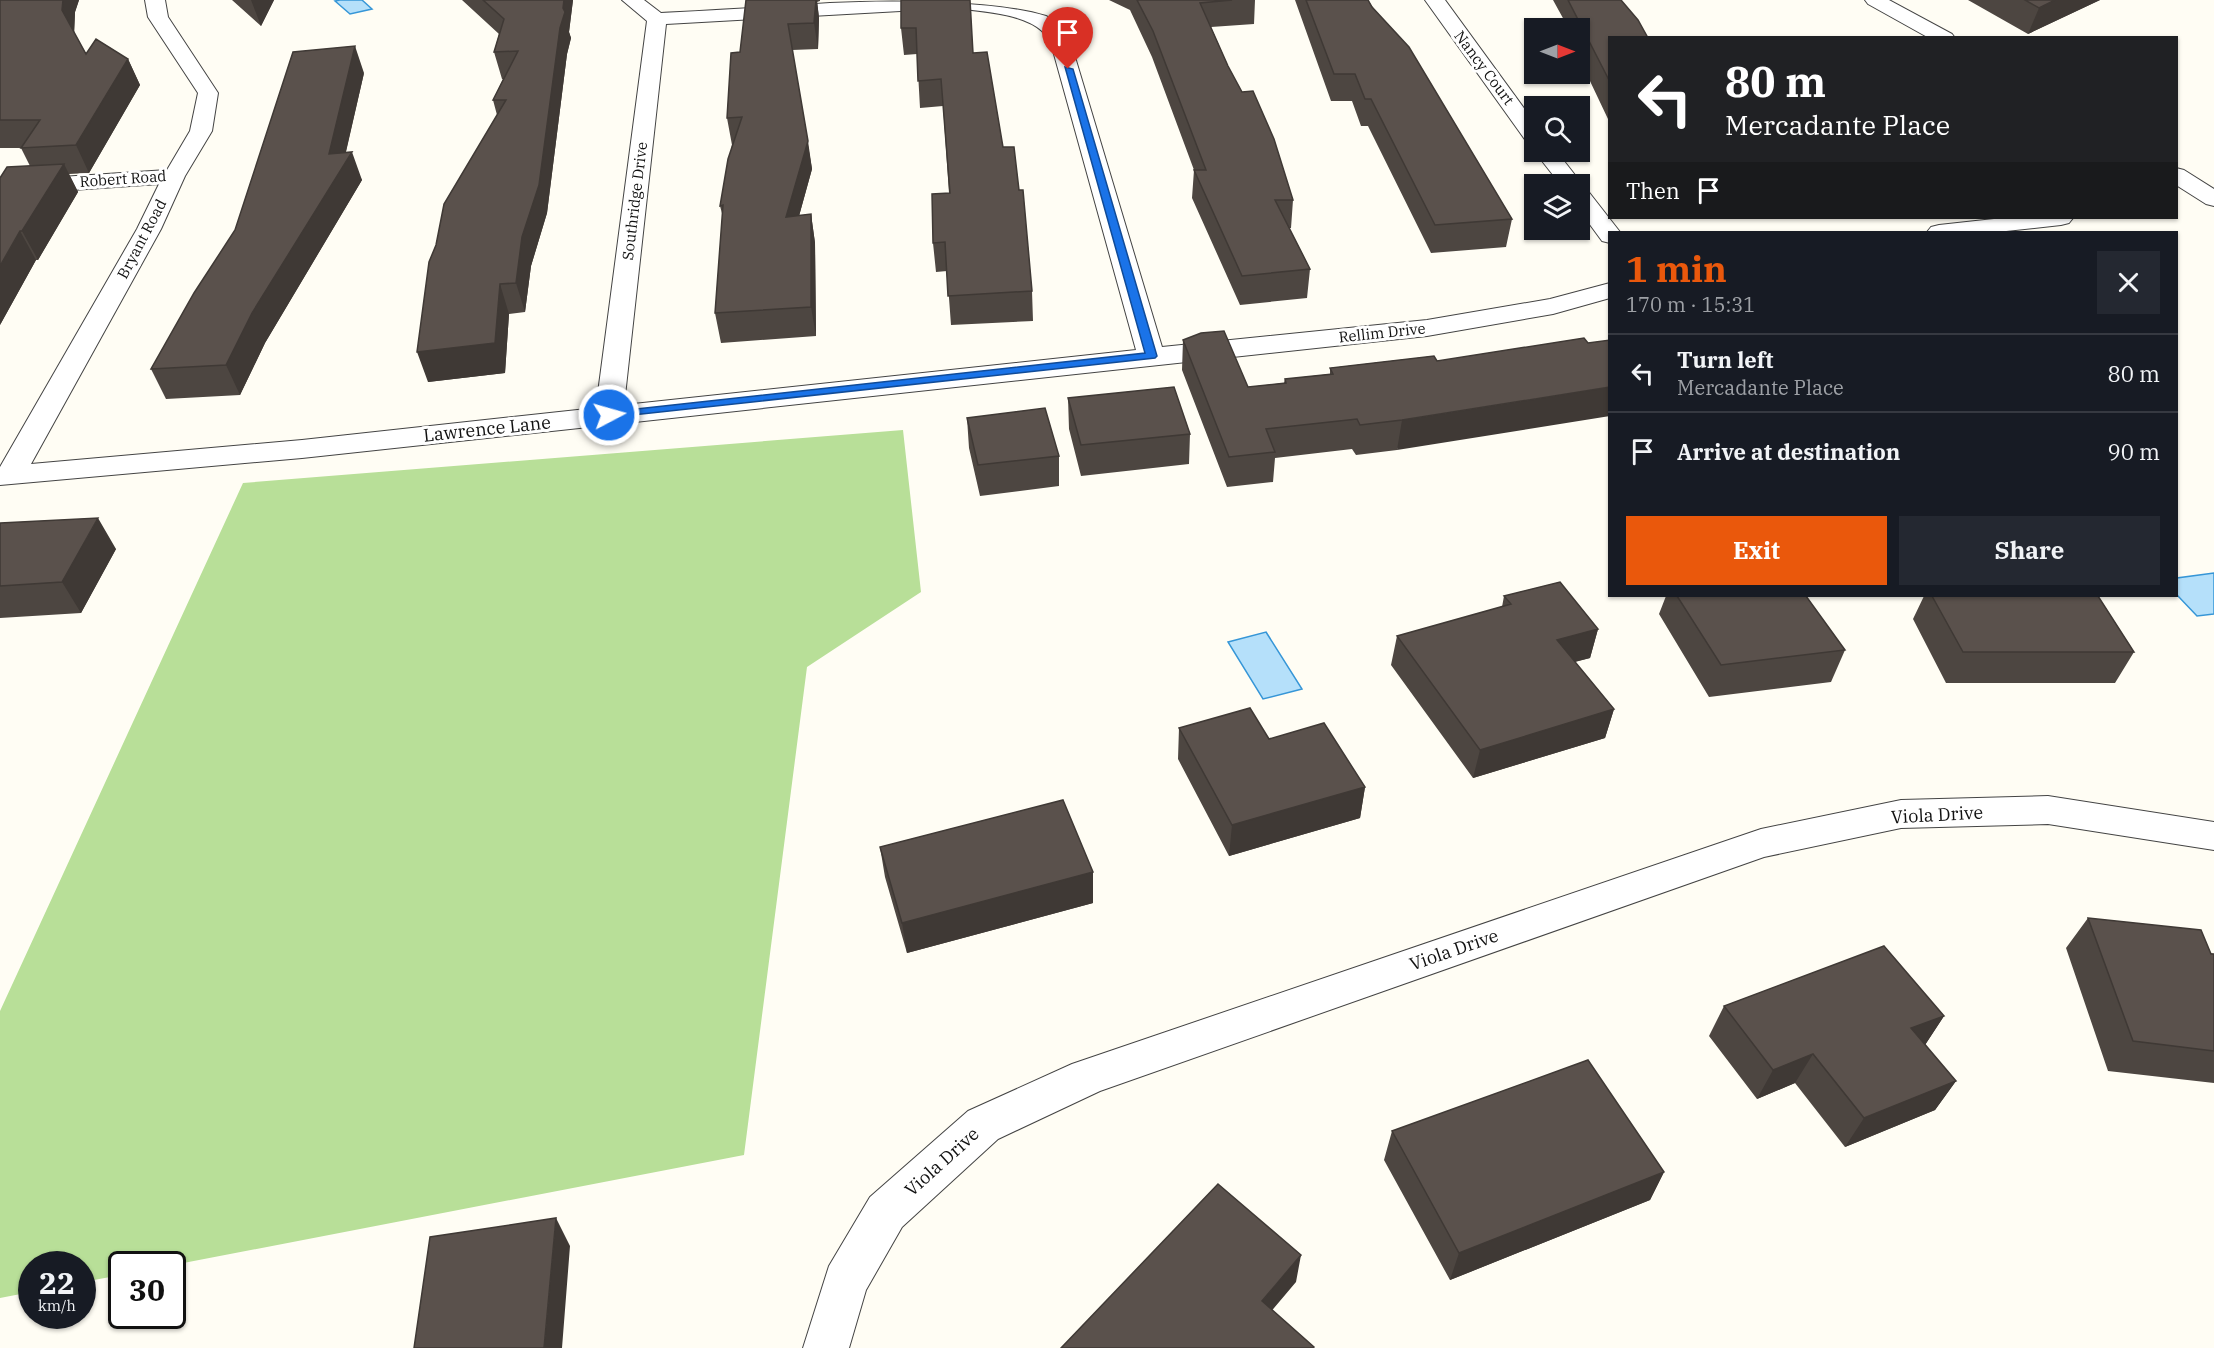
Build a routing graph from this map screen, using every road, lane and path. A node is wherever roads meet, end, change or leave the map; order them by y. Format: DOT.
graph roads {
  1 [pos="155,0"];
  2 [pos="632,0"];
  3 [pos="1436,0"];
  4 [pos="1875,0"];
  5 [pos="657,19"];
  6 [pos="1940,36"];
  7 [pos="1524,122"];
  8 [pos="1554,162"];
  9 [pos="1563,174"];
  10 [pos="174,176"];
  11 [pos="2178,176"];
  12 [pos="0,188"];
  13 [pos="2214,199"];
  14 [pos="2178,203"];
  15 [pos="1590,209"];
  16 [pos="2052,219"];
  17 [pos="1948,231"];
  18 [pos="1608,233"];
  19 [pos="1608,291"];
  20 [pos="1151,356"];
  21 [pos="609,415"];
  22 [pos="6,476"];
  23 [pos="2214,836"];
  24 [pos="826,1348"];
  1 -- 10 [label="street, Bryant Road"];
  2 -- 5 [label="street"];
  3 -- 7 [label="street, Nancy Court"];
  4 -- 6 [label="street"];
  5 -- 20 [label="street"];
  5 -- 21 [label="street, Southridge Drive"];
  8 -- 9 [label="street"];
  10 -- 12 [label="street, Robert Road"];
  10 -- 22 [label="street, Bryant Road"];
  11 -- 13 [label="street"];
  13 -- 14 [label="street"];
  15 -- 18 [label="street"];
  16 -- 17 [label="street"];
  19 -- 20 [label="street, Rellim Drive"];
  20 -- 21 [label="street, Lawrence Lane"];
  21 -- 22 [label="street, Lawrence Lane"];
  23 -- 24 [label="street, Viola Drive"];
}
